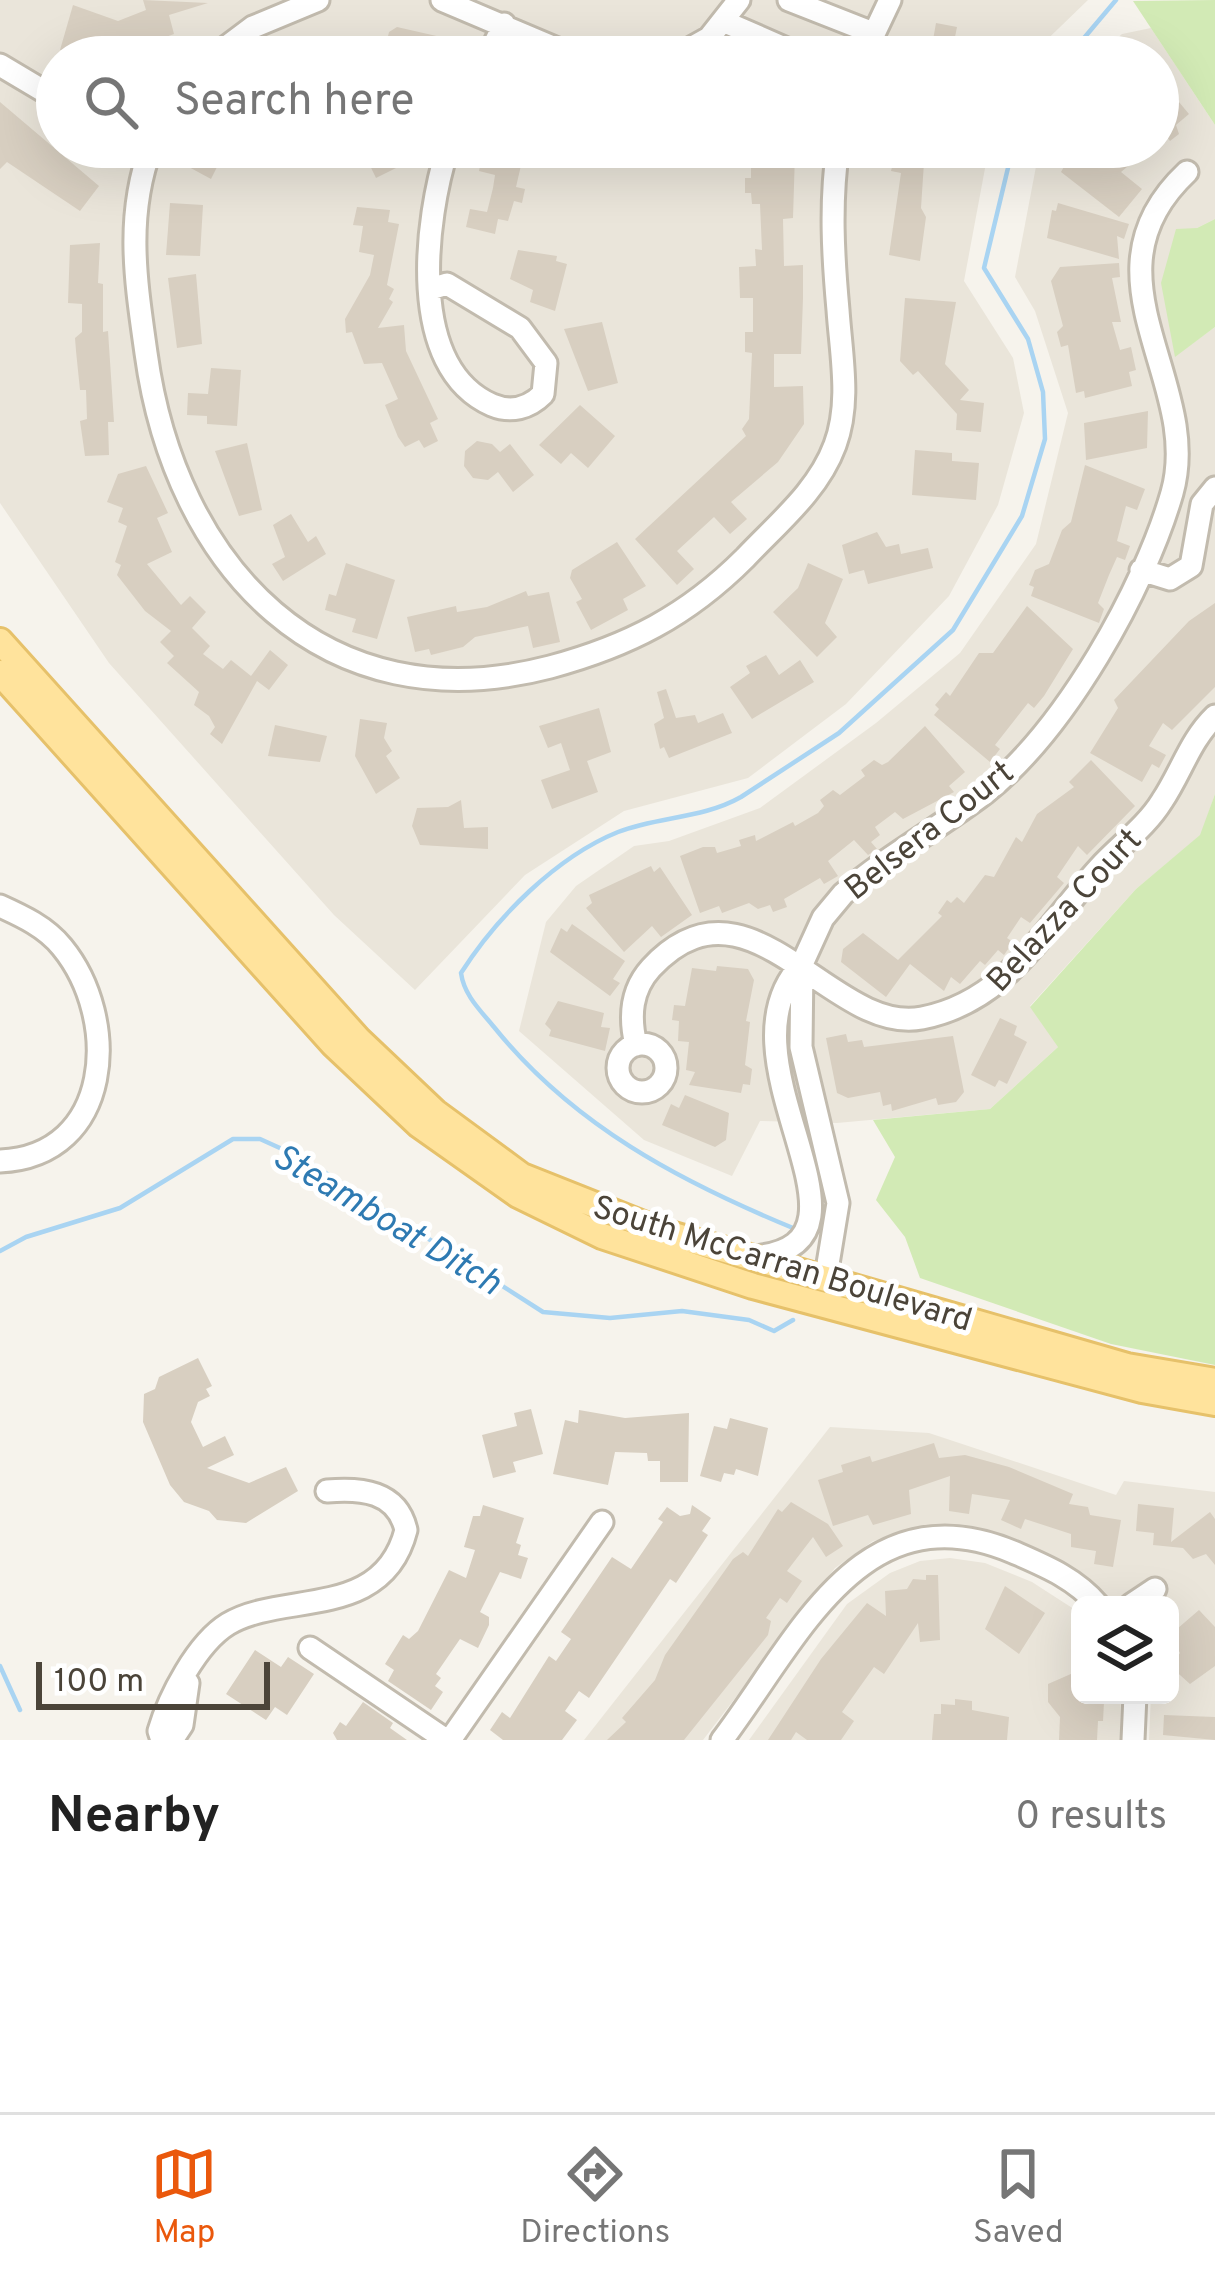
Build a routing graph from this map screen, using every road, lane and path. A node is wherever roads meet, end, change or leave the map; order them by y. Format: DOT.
graph roads {
  1 [pos="318,0"];
  2 [pos="442,0"];
  3 [pos="739,0"];
  4 [pos="789,0"];
  5 [pos="890,0"];
  6 [pos="725,22"];
  7 [pos="504,24"];
  8 [pos="873,33"];
  9 [pos="241,36"];
  10 [pos="498,36"];
  11 [pos="531,36"];
  12 [pos="705,36"];
  13 [pos="757,36"];
  14 [pos="872,36"];
  15 [pos="0,65"];
  16 [pos="36,86"];
  17 [pos="145,168"];
  18 [pos="443,168"];
  19 [pos="836,168"];
  20 [pos="1187,172"];
  21 [pos="431,289"];
  22 [pos="1215,488"];
  23 [pos="1141,570"];
  24 [pos="0,641"];
  25 [pos="0,674"];
  26 [pos="1215,716"];
  27 [pos="0,906"];
  28 [pos="802,964"];
  29 [pos="636,1045"];
  30 [pos="801,1047"];
  31 [pos="772,1048"];
  32 [pos="826,1144"];
  33 [pos="802,1153"];
  34 [pos="0,1161"];
  35 [pos="753,1257"];
  36 [pos="826,1276"];
  37 [pos="753,1286"];
  38 [pos="1215,1381"];
  39 [pos="1215,1403"];
  40 [pos="327,1492"];
  41 [pos="602,1522"];
  42 [pos="1155,1589"];
  43 [pos="1087,1596"];
  44 [pos="1145,1596"];
  45 [pos="310,1648"];
  46 [pos="188,1676"];
  47 [pos="1135,1704"];
  48 [pos="162,1740"];
  49 [pos="172,1740"];
  50 [pos="448,1740"];
  51 [pos="722,1740"];
  52 [pos="1133,1740"];
  1 -- 9 [label="street"];
  2 -- 7 [label="street"];
  3 -- 6 [label="street"];
  4 -- 8 [label="street"];
  5 -- 8 [label="street"];
  6 -- 12 [label="street"];
  6 -- 13 [label="street"];
  7 -- 10 [label="street"];
  7 -- 11 [label="street"];
  8 -- 14 [label="street"];
  15 -- 16 [label="street"];
  17 -- 19 [label="street"];
  18 -- 21 [label="street"];
  20 -- 23 [label="street, Belsera Court"];
  21 -- 21 [label="street"];
  22 -- 23 [label="street"];
  23 -- 28 [label="street, Belsera Court"];
  24 -- 35 [label="main road, South McCarran Boulevard"];
  25 -- 37 [label="main road, South McCarran Boulevard"];
  26 -- 28 [label="street, Belazza Court"];
  27 -- 34 [label="street"];
  28 -- 29 [label="street, Belazza Court"];
  28 -- 30 [label="street, Belsera Court"];
  28 -- 31 [label="street, Belsera Court"];
  30 -- 31 [label="street"];
  30 -- 32 [label="street, Belsera Court"];
  31 -- 33 [label="street, Belsera Court"];
  32 -- 33 [label="street"];
  32 -- 36 [label="street, Belsera Court"];
  33 -- 35 [label="street, Belsera Court"];
  35 -- 36 [label="main road, South McCarran Boulevard"];
  36 -- 37 [label="main road"];
  36 -- 38 [label="main road, South McCarran Boulevard"];
  37 -- 39 [label="main road, South McCarran Boulevard"];
  40 -- 46 [label="street"];
  41 -- 50 [label="street"];
  42 -- 44 [label="street"];
  43 -- 51 [label="street"];
  45 -- 50 [label="street"];
  46 -- 48 [label="street"];
  46 -- 49 [label="street"];
  47 -- 52 [label="street"];
}
